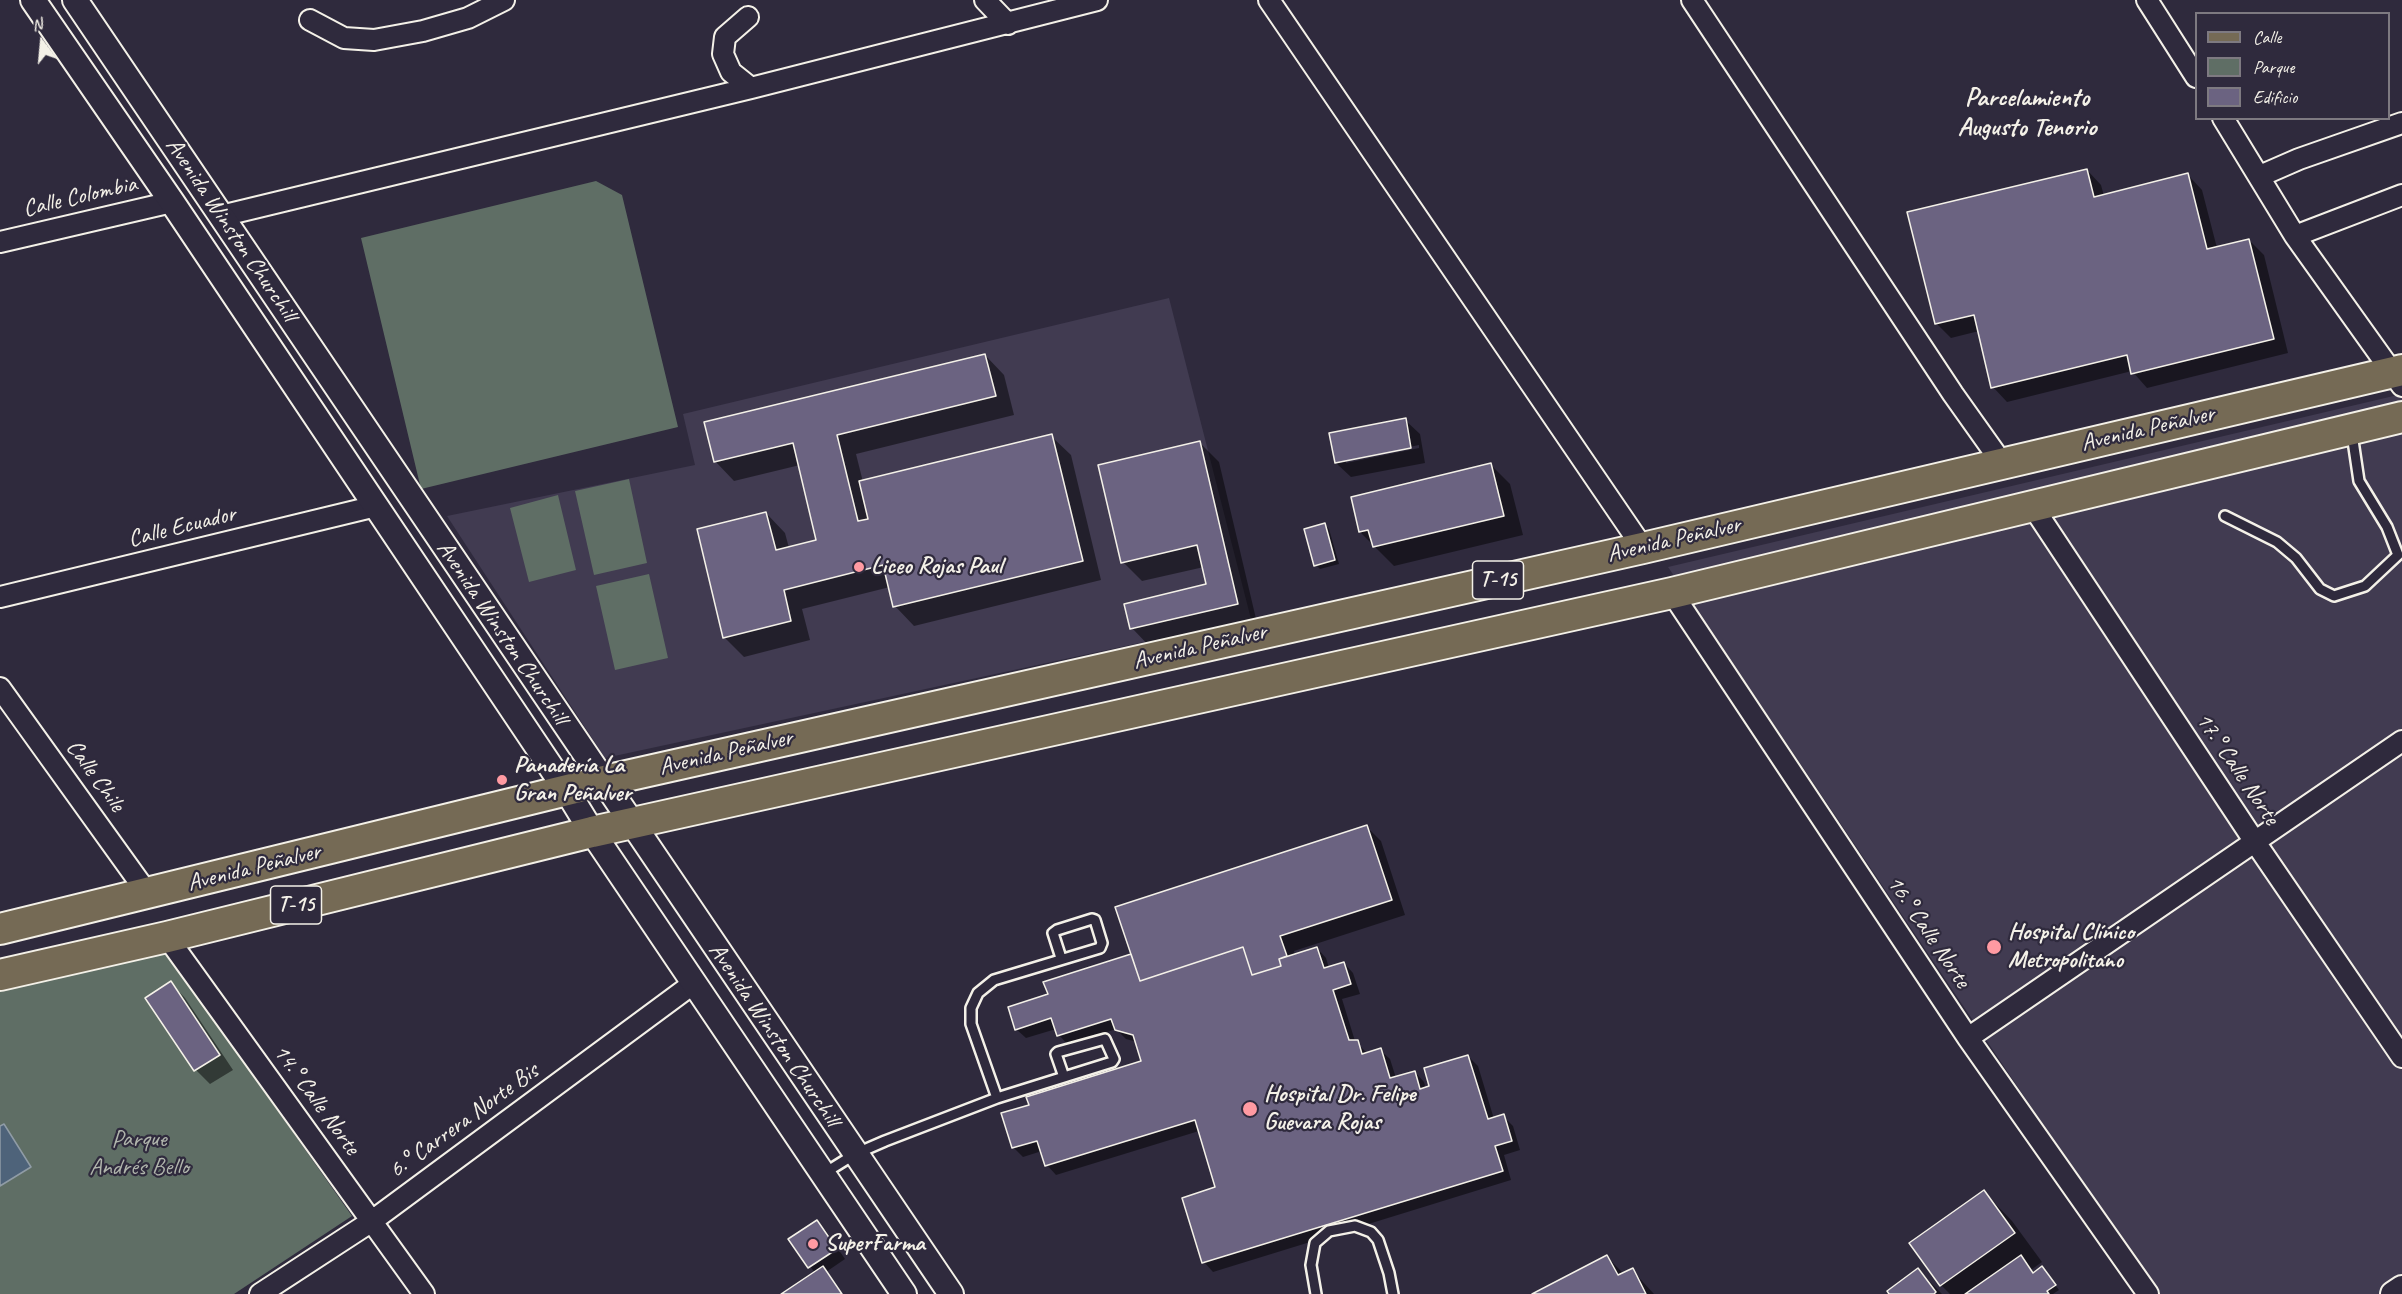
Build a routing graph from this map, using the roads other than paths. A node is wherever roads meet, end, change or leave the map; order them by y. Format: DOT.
graph roads {
  1 [pos="33,0"];
  2 [pos="75,0"];
  3 [pos="985,0"];
  4 [pos="1097,0"];
  5 [pos="1269,0"];
  6 [pos="1692,0"];
  7 [pos="2147,0"];
  8 [pos="495,2"];
  9 [pos="748,17"];
  10 [pos="310,20"];
  11 [pos="1008,24"];
  12 [pos="2195,75"];
  13 [pos="751,88"];
  14 [pos="2224,120"];
  15 [pos="2402,123"];
  16 [pos="2260,176"];
  17 [pos="2402,195"];
  18 [pos="172,202"];
  19 [pos="221,216"];
  20 [pos="2295,236"];
  21 [pos="0,242"];
  22 [pos="2398,376"];
  23 [pos="2402,417"];
  24 [pos="2351,429"];
  25 [pos="2002,463"];
  26 [pos="376,506"];
  27 [pos="2033,507"];
  28 [pos="2225,516"];
  29 [pos="1643,548"];
  30 [pos="1672,593"];
  31 [pos="0,597"];
  32 [pos="0,688"];
  33 [pos="2402,741"];
  34 [pos="604,781"];
  35 [pos="567,791"];
  36 [pos="632,824"];
  37 [pos="592,832"];
  38 [pos="2255,842"];
  39 [pos="148,894"];
  40 [pos="0,929"];
  41 [pos="167,937"];
  42 [pos="1061,958"];
  43 [pos="0,975"];
  44 [pos="694,983"];
  45 [pos="1968,1038"];
  46 [pos="2402,1057"];
  47 [pos="1064,1077"];
  48 [pos="997,1098"];
  49 [pos="855,1154"];
  50 [pos="823,1174"];
  51 [pos="372,1221"];
  52 [pos="2402,1288"];
  53 [pos="260,1294"];
  54 [pos="424,1294"];
  55 [pos="904,1294"];
  56 [pos="951,1294"];
  57 [pos="1316,1294"];
  58 [pos="1393,1294"];
  59 [pos="2148,1294"];
  60 [pos="2393,1294"];
  1 -- 18 [label="street, Avenida Winston Churchill"];
  2 -- 19 [label="street, Avenida Winston Churchill"];
  3 -- 11 [label="street"];
  4 -- 11 [label="street"];
  5 -- 29 [label="street"];
  6 -- 25 [label="street"];
  7 -- 12 [label="street"];
  8 -- 10 [label="street"];
  9 -- 13 [label="street"];
  11 -- 13 [label="street"];
  13 -- 19 [label="street"];
  14 -- 16 [label="street"];
  15 -- 16 [label="street"];
  16 -- 20 [label="street"];
  17 -- 20 [label="street"];
  18 -- 21 [label="street, Calle Colombia"];
  18 -- 26 [label="street, Avenida Winston Churchill"];
  19 -- 34 [label="street, Avenida Winston Churchill"];
  20 -- 22 [label="street"];
  22 -- 25 [label="main road, Avenida Peñalver / T-15"];
  23 -- 24 [label="main road, Avenida Peñalver / T-15"];
  24 -- 27 [label="main road, Avenida Peñalver / T-15"];
  24 -- 28 [label="lane"];
  25 -- 29 [label="main road, Avenida Peñalver / T-15"];
  26 -- 31 [label="street, Calle Ecuador"];
  26 -- 35 [label="street, Avenida Winston Churchill"];
  27 -- 30 [label="main road, Avenida Peñalver / T-15"];
  27 -- 38 [label="street, 17.° Calle Norte"];
  29 -- 34 [label="main road, Avenida Peñalver / T-15"];
  30 -- 36 [label="main road, Avenida Peñalver / T-15"];
  30 -- 45 [label="street, 16.° Calle Norte"];
  32 -- 39 [label="street, Calle Chile"];
  33 -- 38 [label="street"];
  34 -- 35 [label="main road, Avenida Peñalver / T-15"];
  34 -- 36 [label="street, Avenida Winston Churchill"];
  35 -- 37 [label="street, Avenida Winston Churchill"];
  35 -- 39 [label="main road, Avenida Peñalver / T-15"];
  36 -- 37 [label="main road, Avenida Peñalver / T-15"];
  36 -- 49 [label="street, Avenida Winston Churchill"];
  37 -- 41 [label="main road, Avenida Peñalver / T-15"];
  37 -- 44 [label="street, Avenida Winston Churchill"];
  38 -- 45 [label="street"];
  38 -- 46 [label="street, 17.° Calle Norte"];
  39 -- 40 [label="main road, Avenida Peñalver / T-15"];
  41 -- 43 [label="main road, Avenida Peñalver / T-15"];
  41 -- 51 [label="street, 14.° Calle Norte"];
  42 -- 42 [label="lane"];
  42 -- 48 [label="lane"];
  44 -- 50 [label="street, Avenida Winston Churchill"];
  44 -- 51 [label="street, 6.° Carrera Norte Bis"];
  45 -- 59 [label="street, 16.° Calle Norte"];
  47 -- 47 [label="lane"];
  47 -- 48 [label="lane"];
  48 -- 49 [label="lane"];
  49 -- 50 [label="lane"];
  49 -- 56 [label="street, Avenida Winston Churchill"];
  50 -- 55 [label="street, Avenida Winston Churchill"];
  51 -- 53 [label="street, 6.° Carrera Norte Bis"];
  51 -- 54 [label="street, 14.° Calle Norte"];
  52 -- 60 [label="street"];
  57 -- 58 [label="lane"];
}
